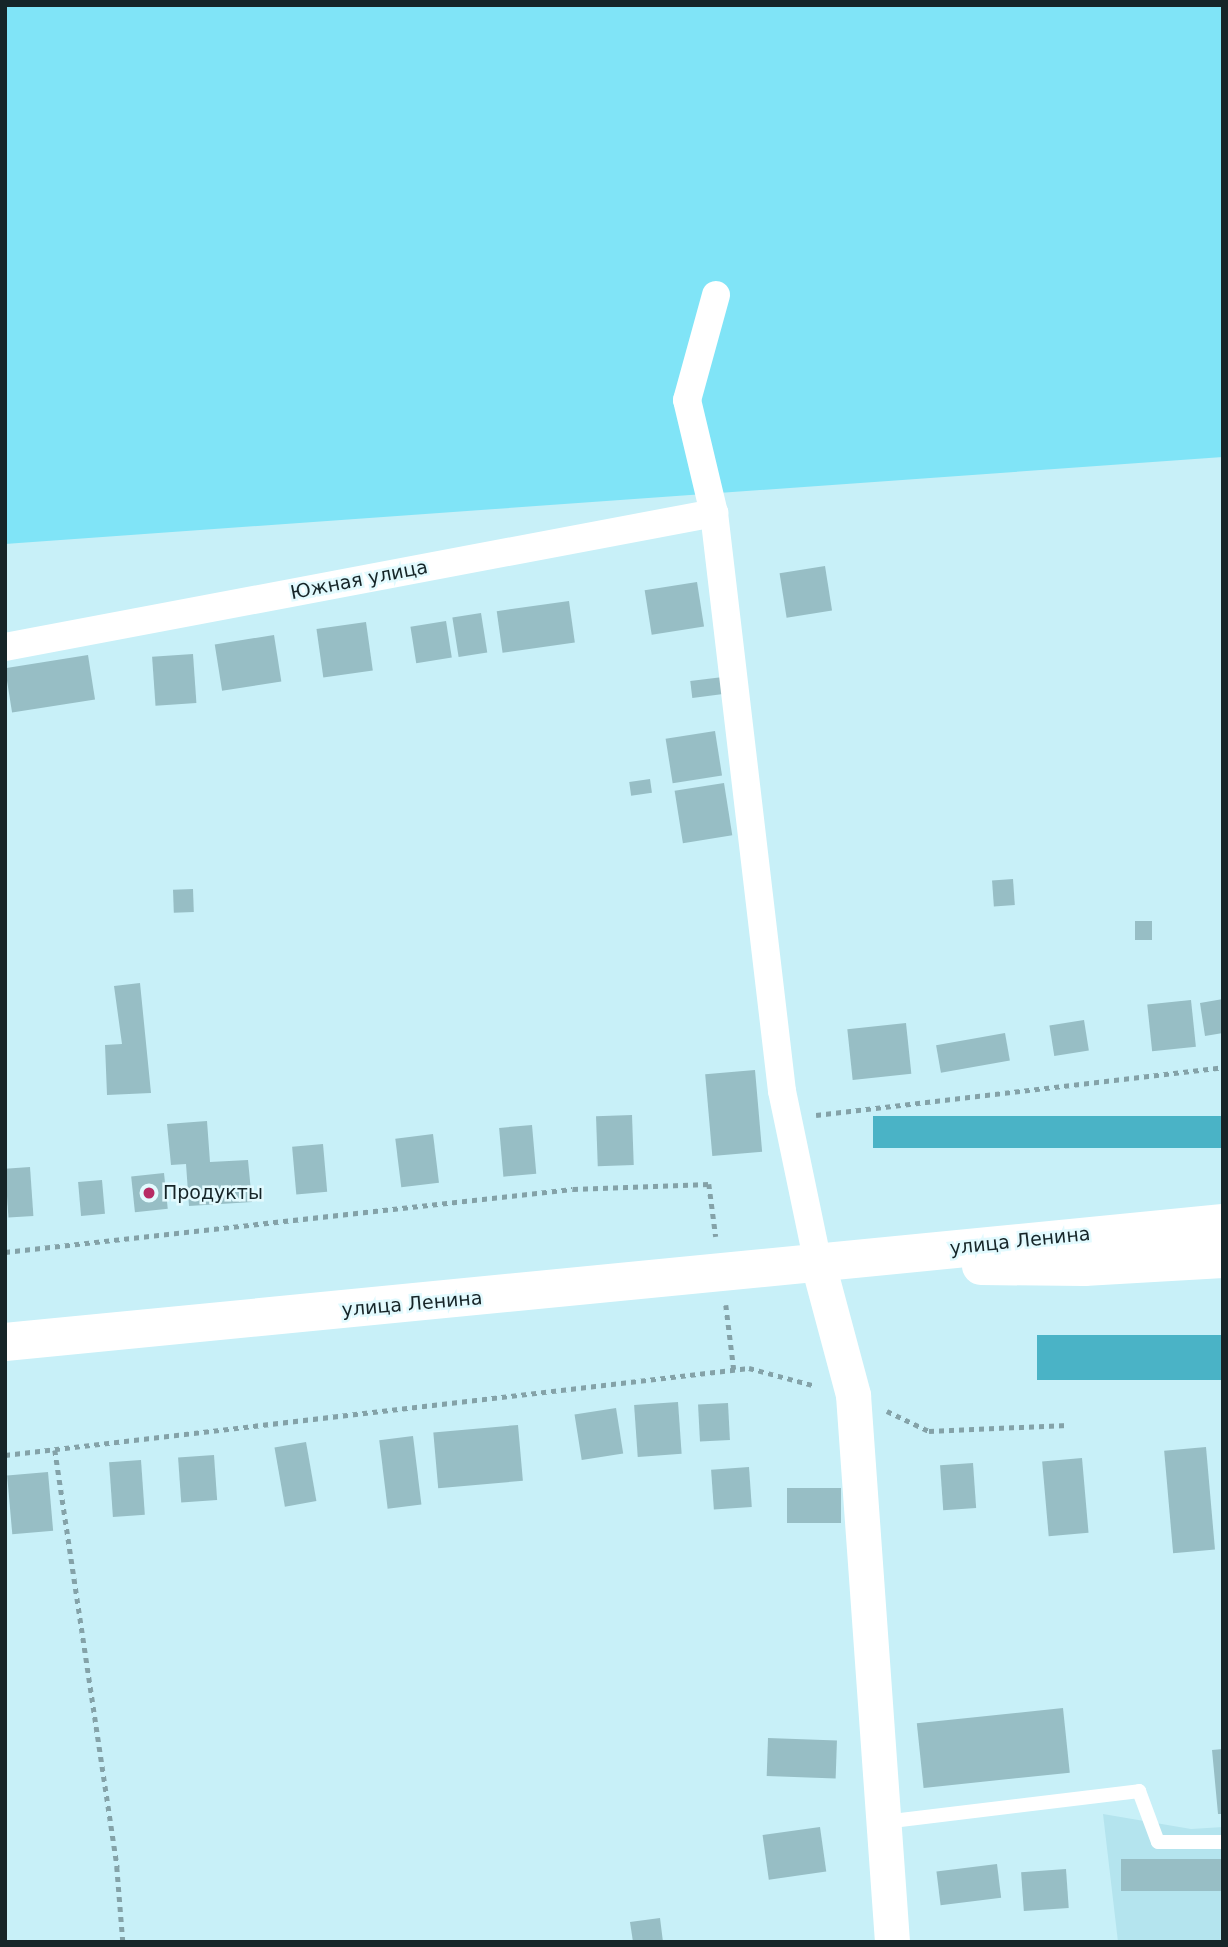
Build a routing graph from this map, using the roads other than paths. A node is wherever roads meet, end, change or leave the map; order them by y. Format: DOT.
graph roads {
  1 [pos="716,295"];
  2 [pos="713,513"];
  3 [pos="5,647"];
  4 [pos="1223,1223"];
  5 [pos="1223,1259"];
  6 [pos="818,1264"];
  7 [pos="5,1342"];
  8 [pos="883,1822"];
  9 [pos="1223,1842"];
  10 [pos="892,1942"];
  1 -- 2 [label="street"];
  2 -- 3 [label="street, Южная улица"];
  2 -- 6 [label="street"];
  4 -- 6 [label="highway, улица Ленина"];
  5 -- 6 [label="highway, улица Ленина"];
  6 -- 7 [label="highway, улица Ленина"];
  6 -- 8 [label="street"];
  8 -- 9 [label="lane"];
  8 -- 10 [label="street"];
}
